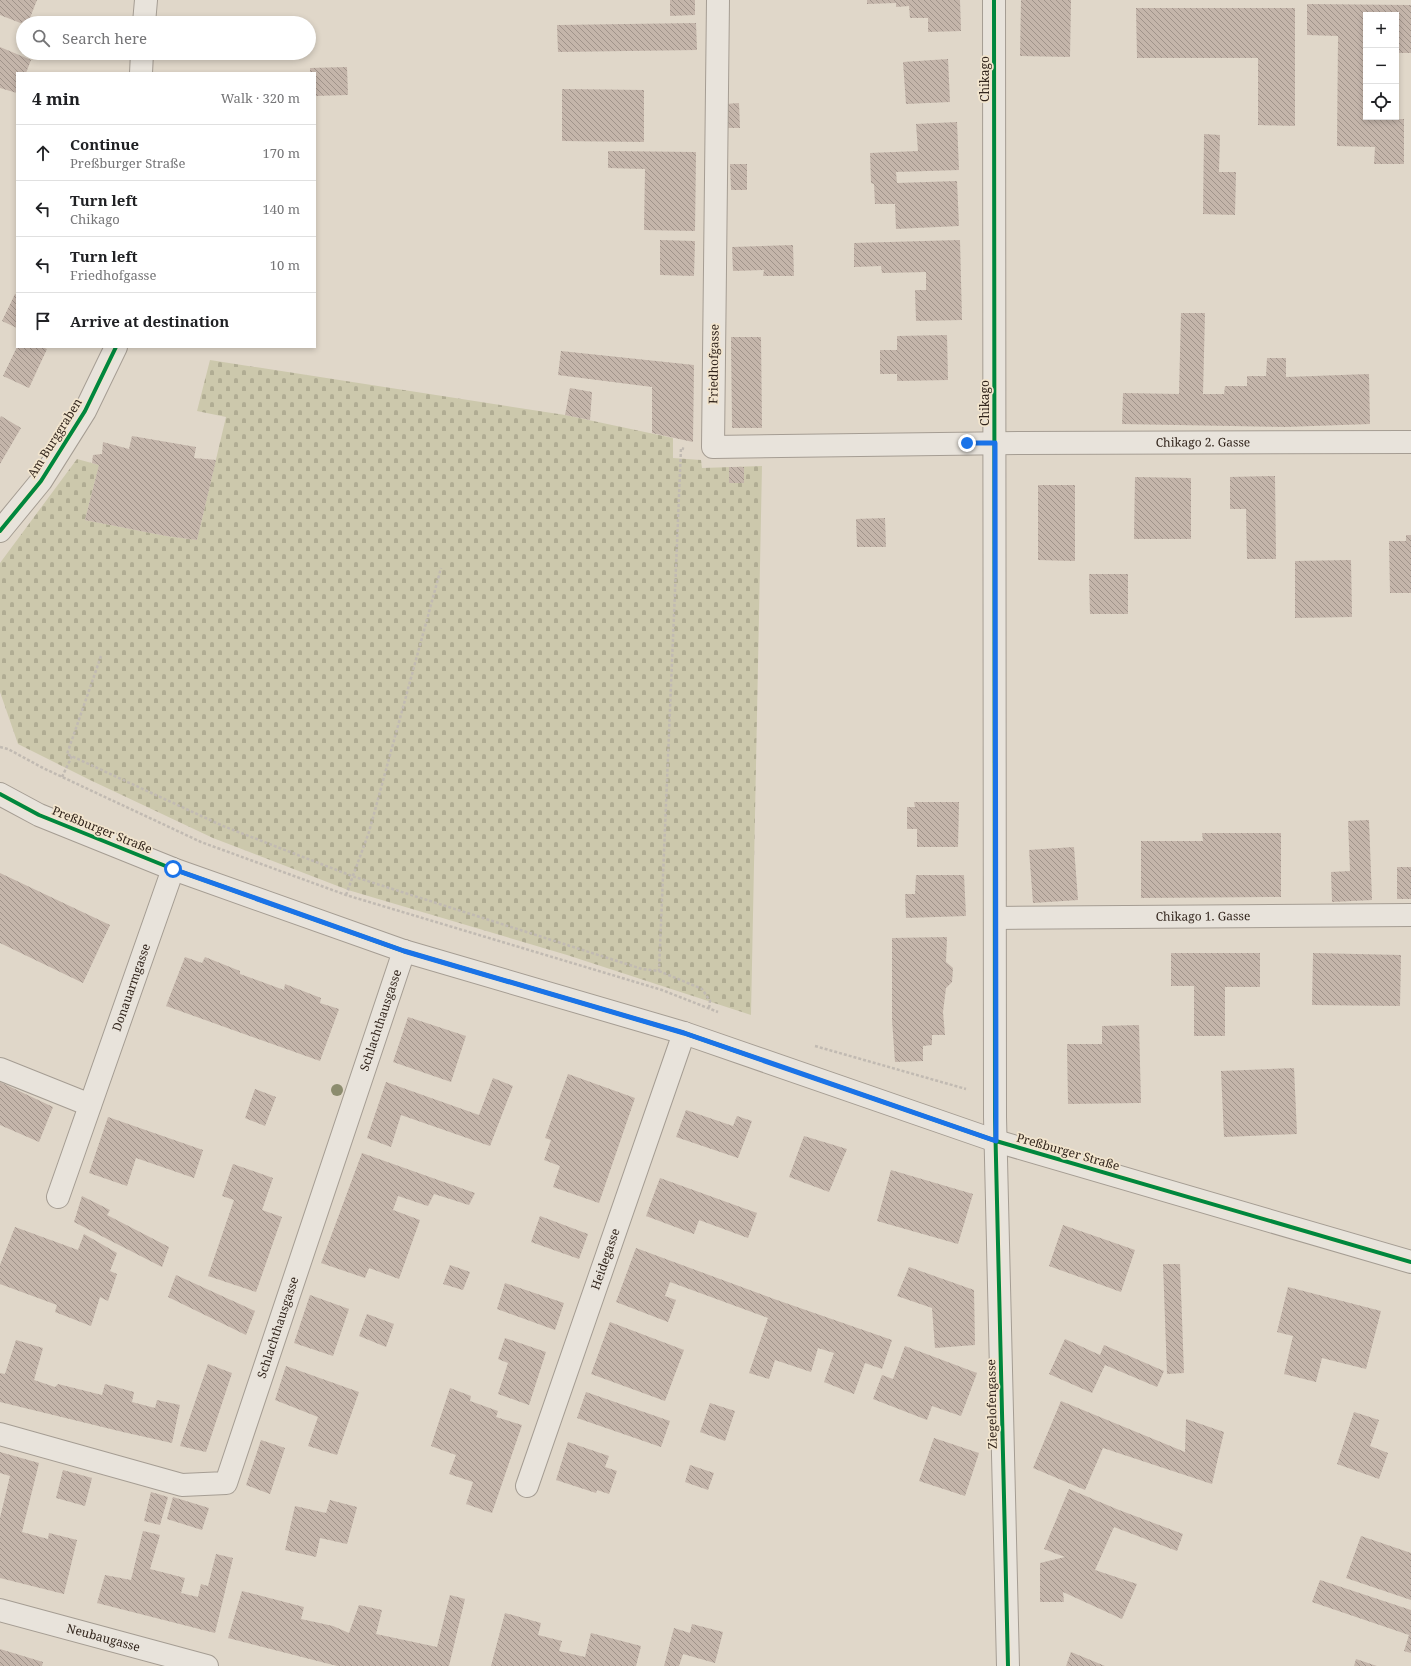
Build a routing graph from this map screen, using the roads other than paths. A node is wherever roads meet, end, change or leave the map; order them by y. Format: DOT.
graph roads {
  1 [pos="146,0"];
  2 [pos="718,0"];
  3 [pos="994,0"];
  4 [pos="145,16"];
  5 [pos="142,60"];
  6 [pos="141,72"];
  7 [pos="116,348"];
  8 [pos="1411,442"];
  9 [pos="995,443"];
  10 [pos="0,531"];
  11 [pos="0,794"];
  12 [pos="173,869"];
  13 [pos="1411,915"];
  14 [pos="995,918"];
  15 [pos="404,951"];
  16 [pos="684,1033"];
  17 [pos="0,1069"];
  18 [pos="90,1105"];
  19 [pos="996,1141"];
  20 [pos="58,1197"];
  21 [pos="1411,1262"];
  22 [pos="0,1434"];
  23 [pos="527,1486"];
  24 [pos="0,1610"];
  25 [pos="207,1666"];
  26 [pos="1008,1666"];
  1 -- 4 [label="street"];
  2 -- 9 [label="street, Friedhofgasse"];
  3 -- 9 [label="street, Chikago"];
  5 -- 6 [label="street"];
  7 -- 10 [label="street, Am Burggraben"];
  8 -- 9 [label="street, Chikago 2. Gasse"];
  9 -- 14 [label="street, Chikago"];
  11 -- 12 [label="street, Preßburger Straße"];
  12 -- 15 [label="street, Preßburger Straße"];
  12 -- 18 [label="street, Donauarmgasse"];
  13 -- 14 [label="street, Chikago 1. Gasse"];
  14 -- 19 [label="street, Chikago"];
  15 -- 16 [label="street, Preßburger Straße"];
  15 -- 22 [label="street, Schlachthausgasse"];
  16 -- 19 [label="street, Preßburger Straße"];
  16 -- 23 [label="street, Heidegasse"];
  17 -- 18 [label="street"];
  18 -- 20 [label="street, Donauarmgasse"];
  19 -- 21 [label="street, Preßburger Straße"];
  19 -- 26 [label="street, Ziegelofengasse"];
  24 -- 25 [label="street, Neubaugasse"];
}
